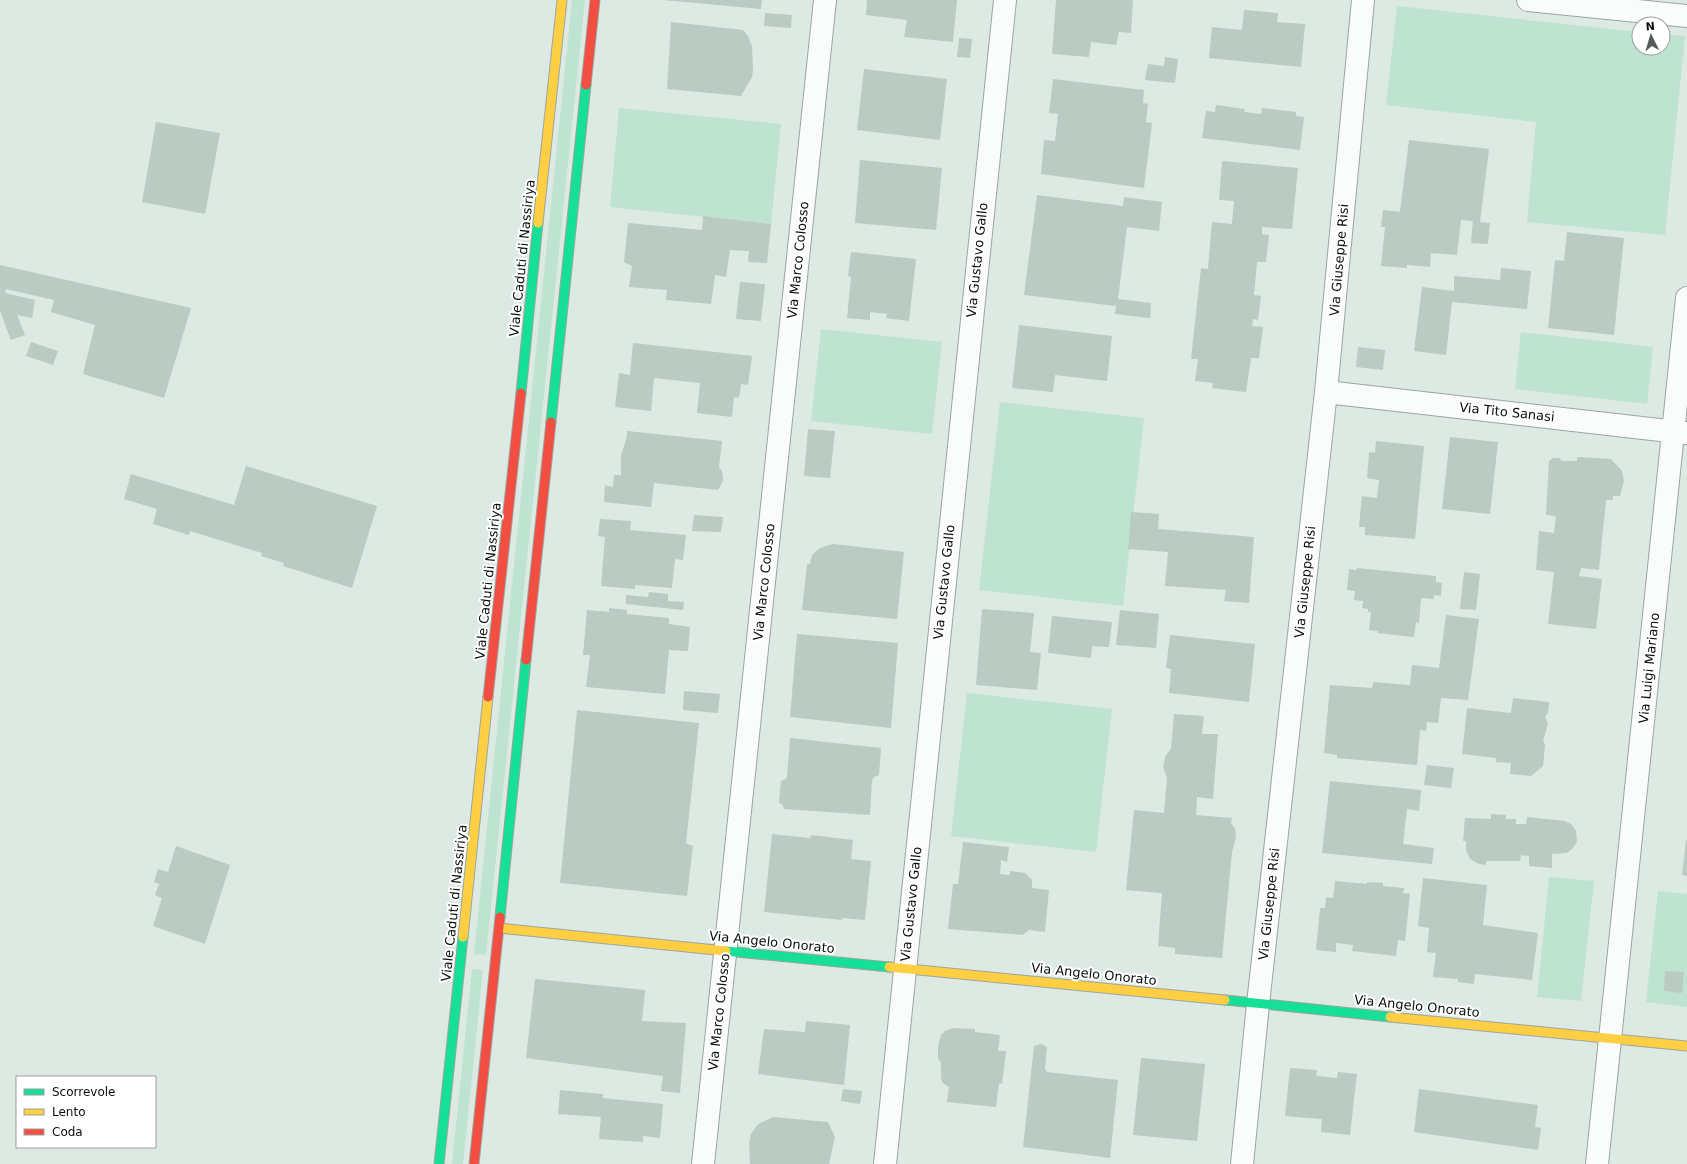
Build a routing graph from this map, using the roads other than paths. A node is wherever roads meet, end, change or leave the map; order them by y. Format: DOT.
graph roads {
  1 [pos="562,0"];
  2 [pos="595,0"];
  3 [pos="825,0"];
  4 [pos="1005,0"];
  5 [pos="1363,0"];
  6 [pos="1528,0"];
  7 [pos="1687,16"];
  8 [pos="1687,298"];
  9 [pos="1326,392"];
  10 [pos="1680,432"];
  11 [pos="499,928"];
  12 [pos="725,951"];
  13 [pos="905,969"];
  14 [pos="1258,1004"];
  15 [pos="1611,1038"];
  16 [pos="1687,1046"];
  17 [pos="439,1164"];
  18 [pos="474,1164"];
  19 [pos="703,1164"];
  20 [pos="885,1164"];
  21 [pos="1242,1164"];
  22 [pos="1597,1164"];
  1 -- 17 [label="main road, Viale Caduti di Nassiriya"];
  2 -- 11 [label="main road"];
  3 -- 12 [label="street, Via Marco Colosso"];
  4 -- 13 [label="street, Via Gustavo Gallo"];
  5 -- 9 [label="street, Via Giuseppe Risi"];
  6 -- 7 [label="street"];
  8 -- 10 [label="street, Via Luigi Mariano"];
  9 -- 10 [label="street, Via Tito Sanasi"];
  9 -- 14 [label="street, Via Giuseppe Risi"];
  10 -- 15 [label="street, Via Luigi Mariano"];
  11 -- 12 [label="main road, Via Angelo Onorato"];
  11 -- 18 [label="main road"];
  12 -- 13 [label="main road, Via Angelo Onorato"];
  12 -- 19 [label="street, Via Marco Colosso"];
  13 -- 14 [label="main road, Via Angelo Onorato"];
  13 -- 20 [label="street, Via Gustavo Gallo"];
  14 -- 15 [label="main road, Via Angelo Onorato"];
  14 -- 21 [label="street, Via Giuseppe Risi"];
  15 -- 16 [label="main road, Via Angelo Onorato"];
  15 -- 22 [label="street, Via Luigi Mariano"];
}
